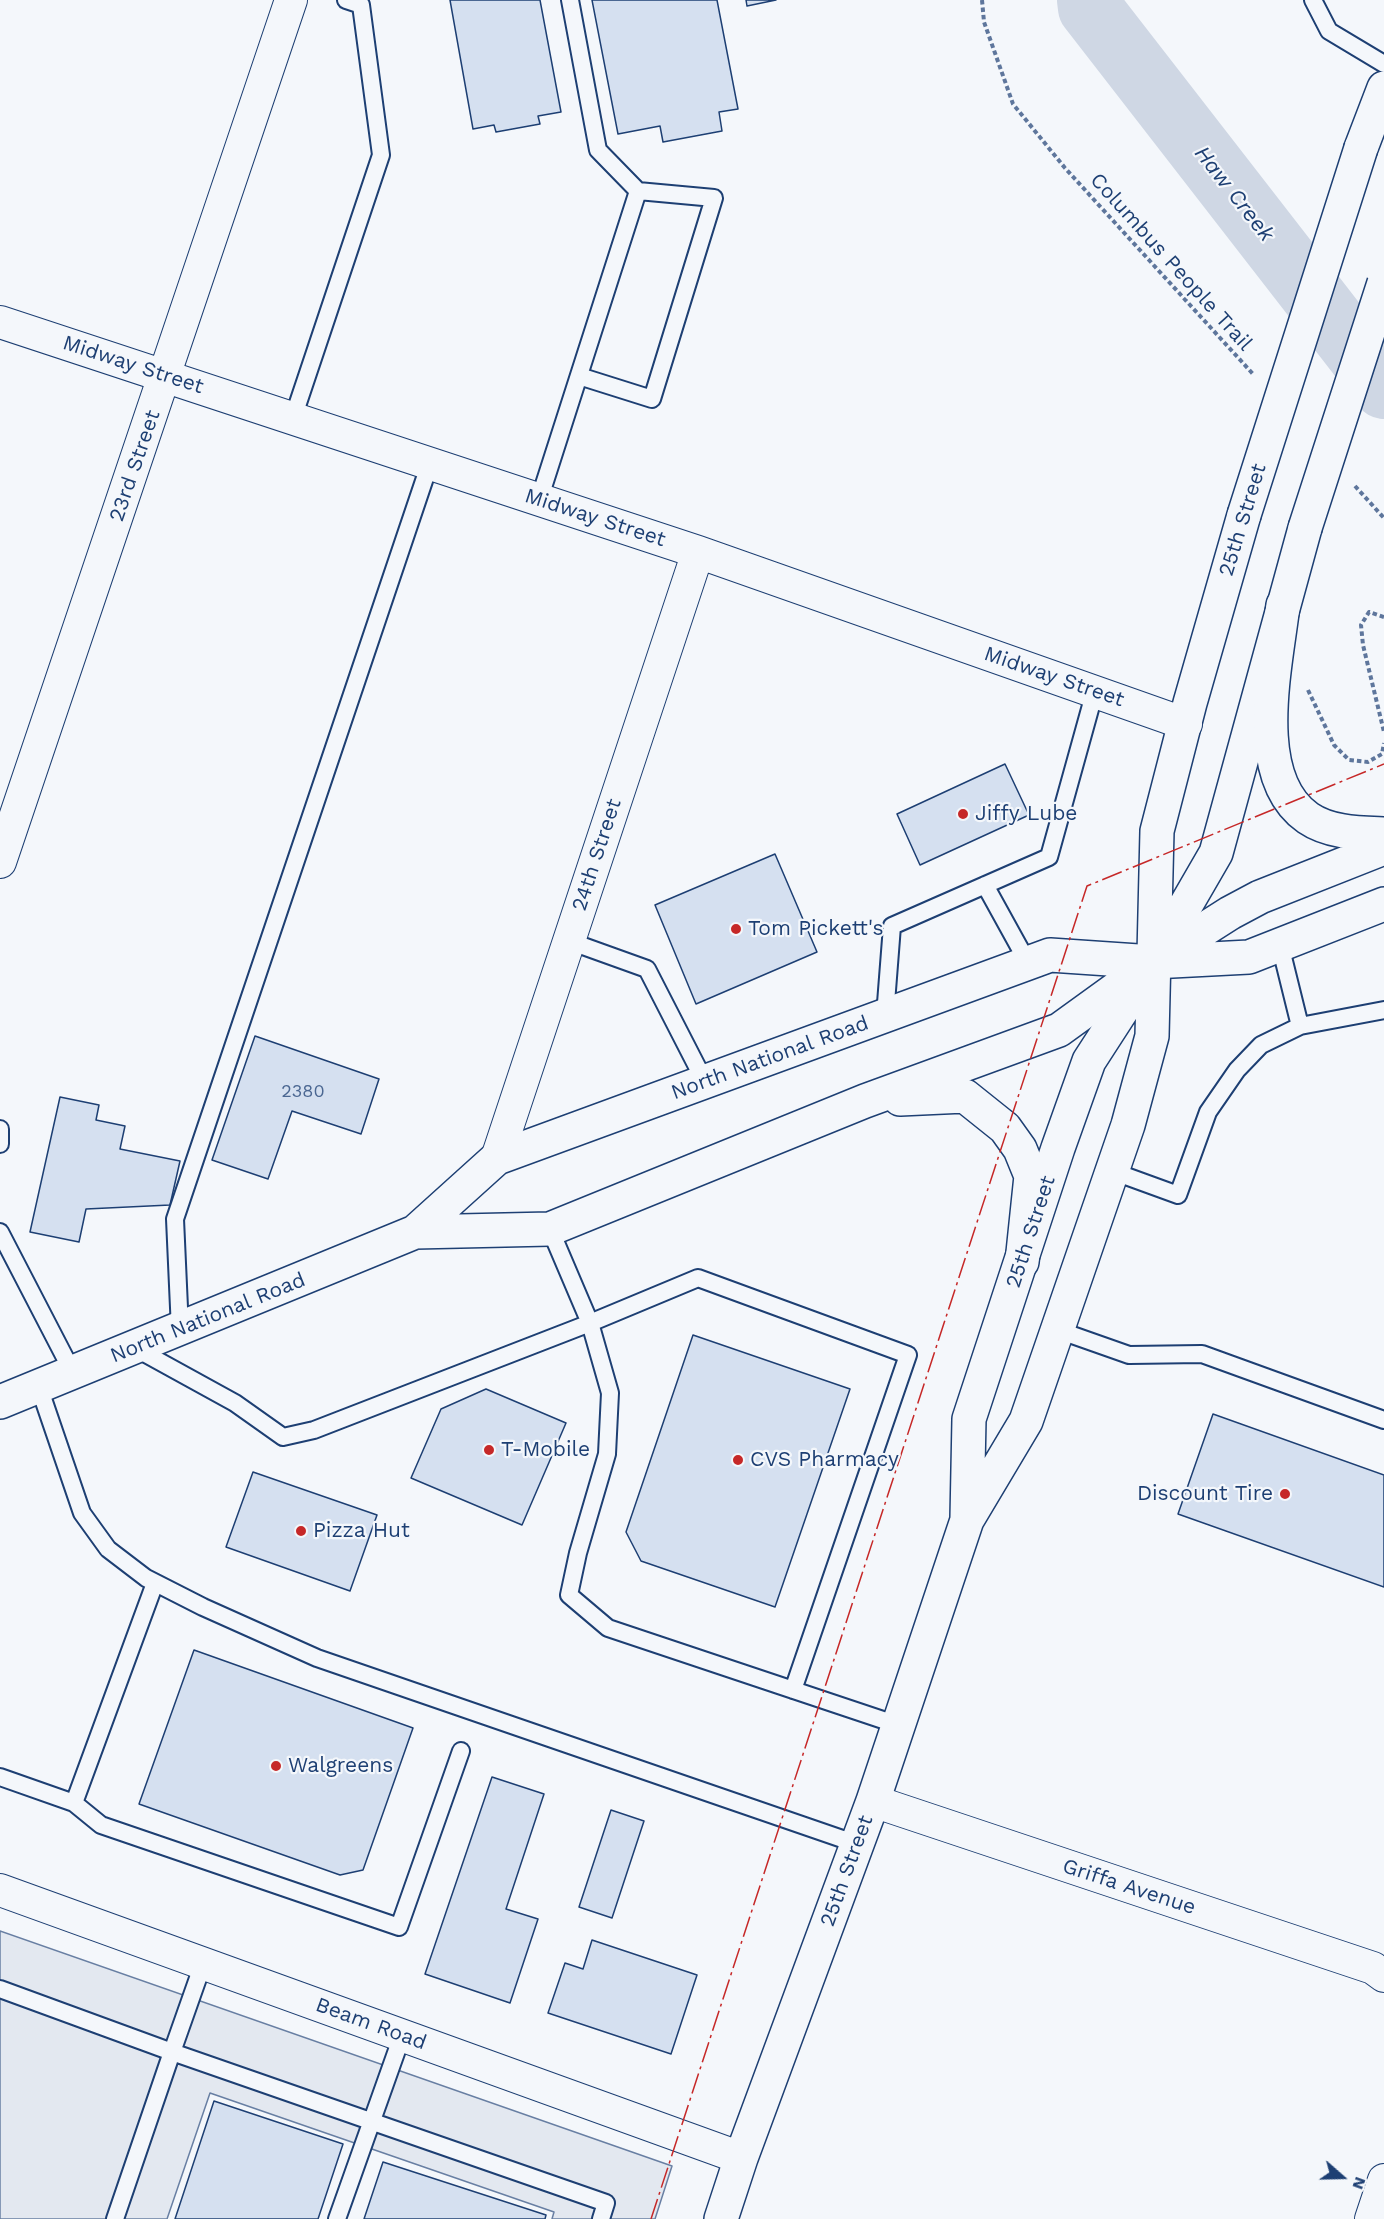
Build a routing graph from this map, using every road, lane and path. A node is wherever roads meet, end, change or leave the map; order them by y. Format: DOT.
graph roads {
  1 [pos="291,0"];
  2 [pos="570,0"];
  3 [pos="982,0"];
  4 [pos="1313,0"];
  5 [pos="357,2"];
  6 [pos="1384,64"];
  7 [pos="1384,88"];
  8 [pos="638,191"];
  9 [pos="1384,284"];
  10 [pos="0,322"];
  11 [pos="165,376"];
  12 [pos="579,376"];
  13 [pos="1256,378"];
  14 [pos="293,418"];
  15 [pos="430,463"];
  16 [pos="1352,483"];
  17 [pos="539,500"];
  18 [pos="1384,518"];
  19 [pos="698,552"];
  20 [pos="1283,605"];
  21 [pos="1384,617"];
  22 [pos="1303,680"];
  23 [pos="1095,692"];
  24 [pos="1186,724"];
  25 [pos="1384,732"];
  26 [pos="1384,743"];
  27 [pos="1384,834"];
  28 [pos="1384,848"];
  29 [pos="0,862"];
  30 [pos="985,885"];
  31 [pos="1384,904"];
  32 [pos="569,941"];
  33 [pos="1280,945"];
  34 [pos="1153,962"];
  35 [pos="1028,963"];
  36 [pos="1384,1010"];
  37 [pos="885,1016"];
  38 [pos="1300,1026"];
  39 [pos="705,1082"];
  40 [pos="865,1101"];
  41 [pos="0,1129"];
  42 [pos="0,1144"];
  43 [pos="497,1158"];
  44 [pos="1112,1171"];
  45 [pos="550,1228"];
  46 [pos="0,1232"];
  47 [pos="415,1232"];
  48 [pos="1022,1262"];
  49 [pos="590,1323"];
  50 [pos="180,1330"];
  51 [pos="1059,1330"];
  52 [pos="135,1348"];
  53 [pos="73,1373"];
  54 [pos="39,1387"];
  55 [pos="0,1402"];
  56 [pos="1384,1420"];
  57 [pos="967,1520"];
  58 [pos="155,1583"];
  59 [pos="793,1690"];
  60 [pos="898,1725"];
  61 [pos="461,1751"];
  62 [pos="0,1777"];
  63 [pos="873,1801"];
  64 [pos="74,1803"];
  65 [pos="857,1844"];
  66 [pos="0,1890"];
  67 [pos="203,1964"];
  68 [pos="1384,1976"];
  69 [pos="0,1989"];
  70 [pos="402,2036"];
  71 [pos="172,2052"];
  72 [pos="371,2121"];
  73 [pos="741,2158"];
  74 [pos="1384,2180"];
  75 [pos="115,2219"];
  76 [pos="337,2219"];
  77 [pos="601,2219"];
  78 [pos="721,2219"];
  79 [pos="1371,2219"];
  1 -- 11 [label="street, 23rd Street"];
  2 -- 8 [label="lane"];
  3 -- 13 [label="path, Columbus People Trail"];
  4 -- 6 [label="lane"];
  5 -- 14 [label="lane"];
  7 -- 24 [label="main road, 25th Street, bridge"];
  8 -- 12 [label="lane"];
  8 -- 12 [label="lane"];
  9 -- 20 [label="main road, 25th Street, bridge"];
  10 -- 11 [label="street, Midway Street"];
  11 -- 14 [label="street, Midway Street"];
  11 -- 29 [label="street, 23rd Street"];
  12 -- 17 [label="lane"];
  14 -- 15 [label="street, Midway Street"];
  15 -- 17 [label="street, Midway Street"];
  15 -- 50 [label="lane"];
  16 -- 18 [label="path"];
  17 -- 19 [label="street, Midway Street"];
  19 -- 23 [label="street, Midway Street"];
  19 -- 32 [label="street, 24th Street"];
  20 -- 27 [label="main road"];
  20 -- 34 [label="main road, 25th Street"];
  21 -- 25 [label="path"];
  22 -- 26 [label="path"];
  23 -- 24 [label="street, Midway Street"];
  23 -- 30 [label="lane"];
  24 -- 34 [label="main road, 25th Street"];
  28 -- 34 [label="main road, North National Road"];
  30 -- 35 [label="lane"];
  30 -- 37 [label="lane"];
  31 -- 33 [label="main road, North National Road"];
  32 -- 39 [label="lane"];
  32 -- 43 [label="street, 24th Street"];
  33 -- 34 [label="main road, North National Road"];
  33 -- 38 [label="lane"];
  34 -- 35 [label="main road, North National Road"];
  34 -- 40 [label="main road, North National Road"];
  34 -- 44 [label="main road, 25th Street"];
  34 -- 48 [label="main road, 25th Street"];
  35 -- 37 [label="main road, North National Road"];
  36 -- 38 [label="lane"];
  37 -- 39 [label="main road, North National Road"];
  38 -- 44 [label="lane"];
  39 -- 43 [label="main road, North National Road"];
  40 -- 45 [label="main road, North National Road"];
  40 -- 48 [label="main road"];
  41 -- 42 [label="lane"];
  43 -- 47 [label="main road, North National Road"];
  44 -- 51 [label="main road, 25th Street"];
  45 -- 47 [label="main road, North National Road"];
  45 -- 49 [label="lane"];
  46 -- 53 [label="lane"];
  47 -- 50 [label="main road, North National Road"];
  48 -- 57 [label="main road, 25th Street"];
  49 -- 52 [label="lane"];
  49 -- 59 [label="lane"];
  49 -- 59 [label="lane"];
  50 -- 52 [label="main road, North National Road"];
  51 -- 56 [label="lane"];
  51 -- 57 [label="main road, 25th Street"];
  52 -- 53 [label="main road, North National Road"];
  53 -- 54 [label="main road, North National Road"];
  54 -- 55 [label="main road, North National Road"];
  54 -- 58 [label="lane"];
  57 -- 60 [label="main road, 25th Street"];
  58 -- 64 [label="lane"];
  58 -- 65 [label="lane"];
  59 -- 60 [label="lane"];
  60 -- 63 [label="main road, 25th Street"];
  61 -- 64 [label="lane"];
  62 -- 64 [label="lane"];
  63 -- 65 [label="main road, 25th Street"];
  63 -- 68 [label="street, Griffa Avenue"];
  65 -- 73 [label="main road, 25th Street"];
  66 -- 67 [label="street, Beam Road"];
  67 -- 70 [label="street, Beam Road"];
  67 -- 71 [label="lane"];
  69 -- 71 [label="lane"];
  70 -- 72 [label="lane"];
  70 -- 73 [label="street, Beam Road"];
  71 -- 72 [label="lane"];
  71 -- 75 [label="lane"];
  72 -- 76 [label="lane"];
  72 -- 77 [label="lane"];
  73 -- 78 [label="main road, 25th Street"];
  74 -- 79 [label="street"];
}
